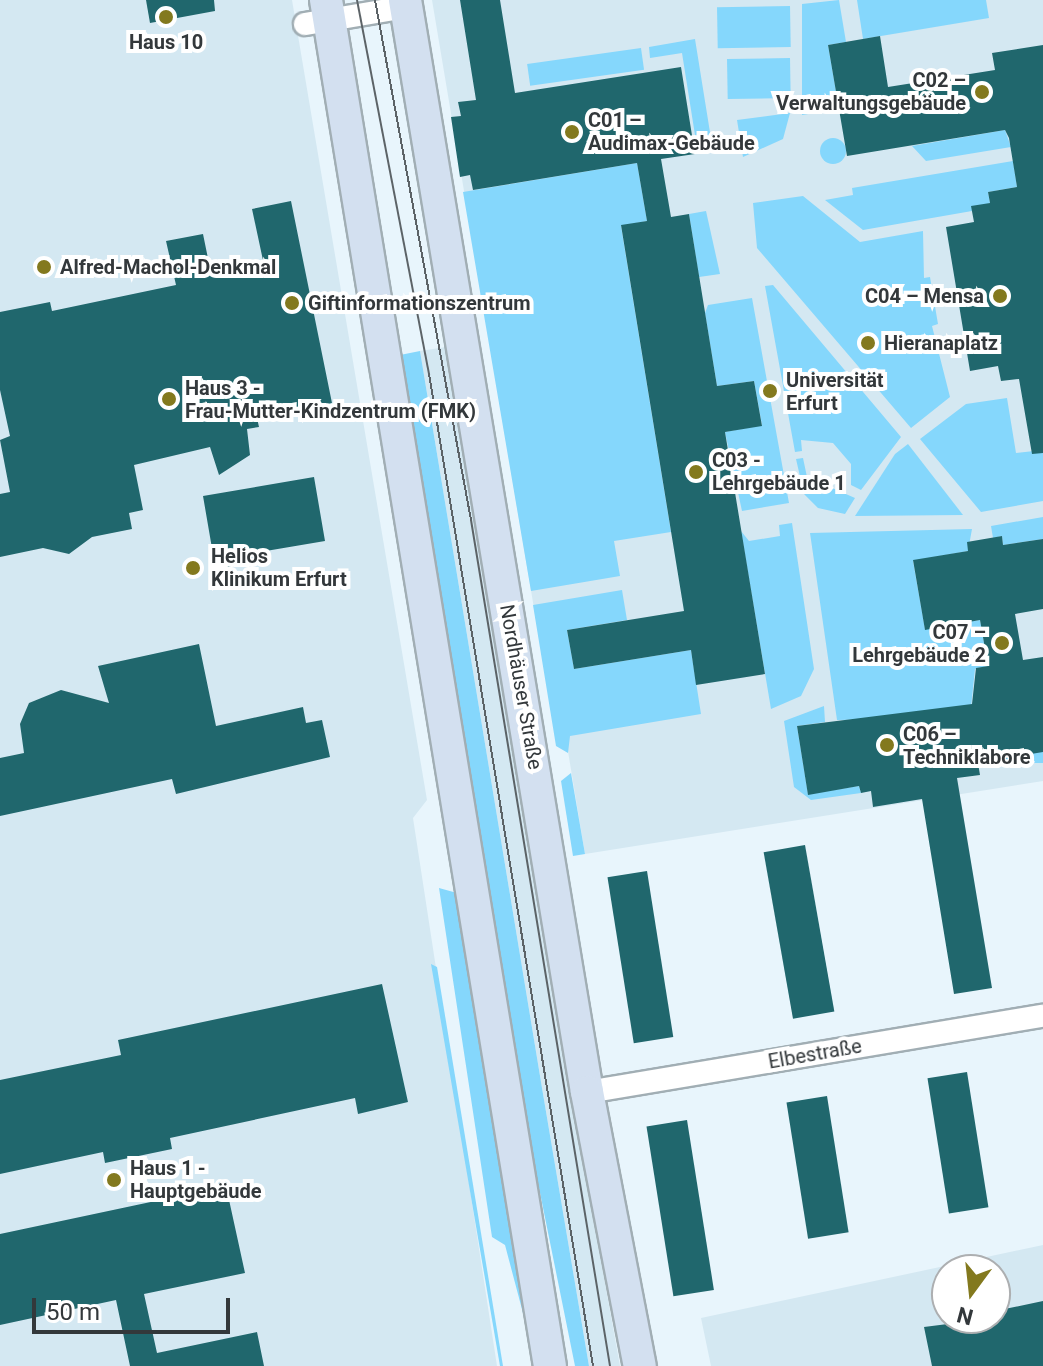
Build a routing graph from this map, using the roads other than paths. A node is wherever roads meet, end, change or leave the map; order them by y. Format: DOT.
graph roads {
  1 [pos="405,3"];
  2 [pos="320,15"];
  3 [pos="1043,1016"];
  4 [pos="587,1092"];
  5 [pos="550,1366"];
  6 [pos="640,1366"];
  1 -- 2 [label="street, Nordhäuser Straße"];
  1 -- 4 [label="main road, Nordhäuser Straße"];
  2 -- 5 [label="main road, Nordhäuser Straße"];
  3 -- 4 [label="street, Elbestraße"];
  4 -- 6 [label="main road, Nordhäuser Straße"];
}
